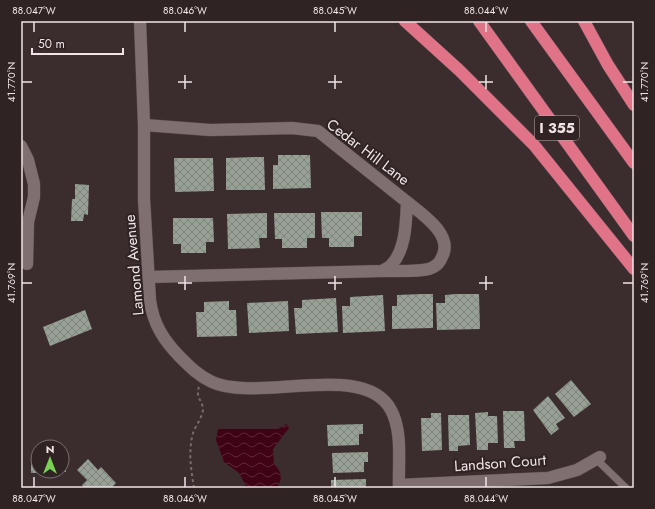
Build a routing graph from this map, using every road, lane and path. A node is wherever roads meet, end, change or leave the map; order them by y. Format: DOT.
graph roads {
  1 [pos="140,21"];
  2 [pos="405,21"];
  3 [pos="479,21"];
  4 [pos="531,21"];
  5 [pos="584,21"];
  6 [pos="634,105"];
  7 [pos="144,124"];
  8 [pos="21,146"];
  9 [pos="634,163"];
  10 [pos="407,202"];
  11 [pos="634,236"];
  12 [pos="27,264"];
  13 [pos="634,269"];
  14 [pos="382,271"];
  15 [pos="150,277"];
  16 [pos="203,376"];
  17 [pos="598,458"];
  18 [pos="399,486"];
  19 [pos="194,488"];
  20 [pos="626,488"];
  1 -- 7 [label="street, Lamond Avenue"];
  2 -- 13 [label="highway"];
  3 -- 11 [label="highway, I 355"];
  4 -- 9 [label="highway, I 355"];
  5 -- 6 [label="highway"];
  7 -- 10 [label="street, Cedar Hill Lane"];
  7 -- 15 [label="street, Lamond Avenue"];
  8 -- 12 [label="street"];
  10 -- 14 [label="street, Cedar Hill Lane"];
  10 -- 14 [label="street"];
  14 -- 15 [label="street"];
  15 -- 16 [label="street, Lamond Avenue"];
  16 -- 18 [label="street, Lamond Avenue"];
  16 -- 19 [label="path"];
  17 -- 18 [label="street, Landson Court"];
  17 -- 20 [label="lane"];
}
